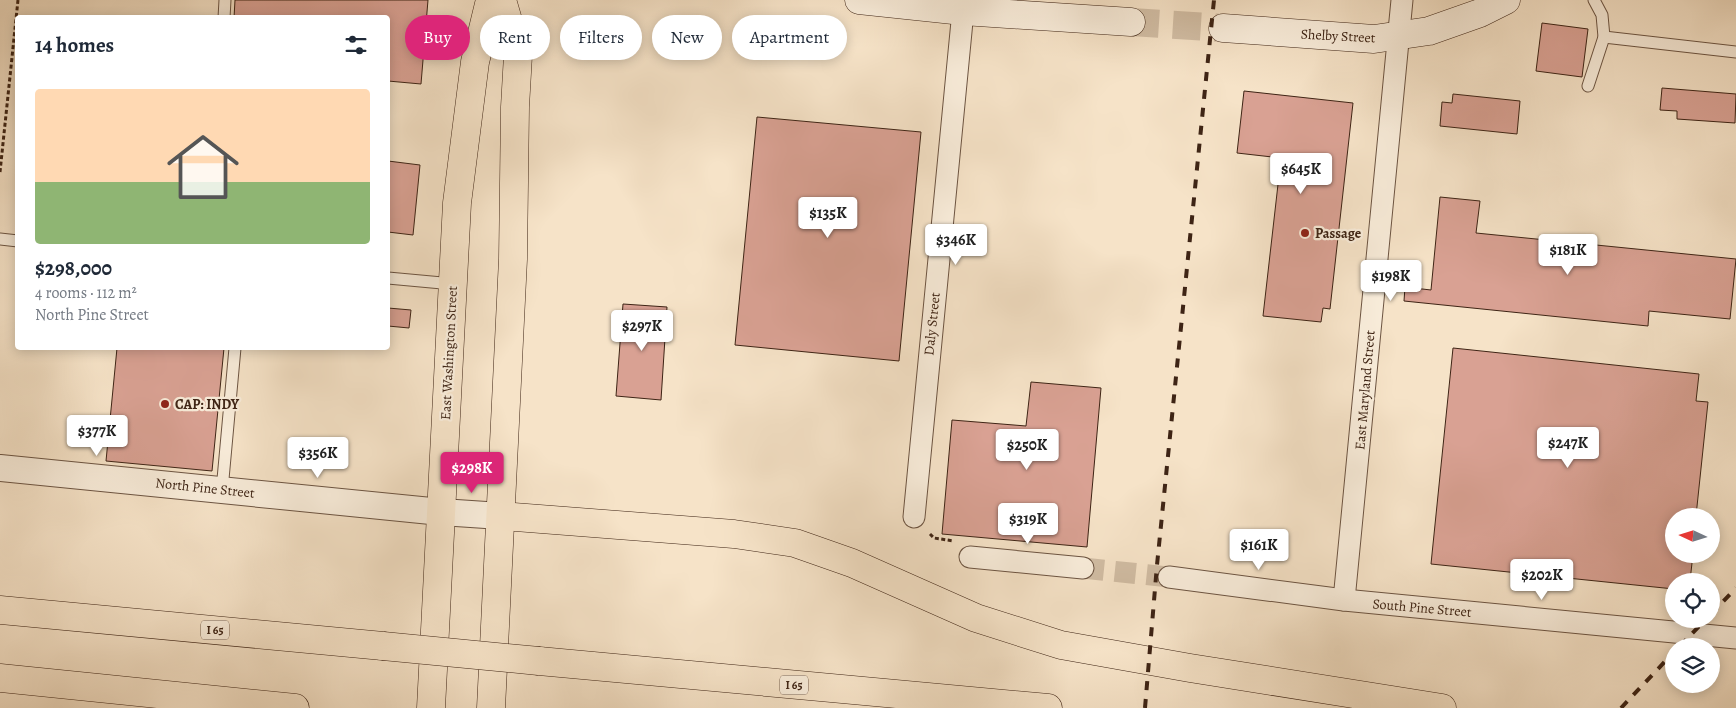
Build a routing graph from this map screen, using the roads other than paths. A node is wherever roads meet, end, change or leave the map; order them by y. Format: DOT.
graph roads {
  1 [pos="225,0"];
  2 [pos="490,0"];
  3 [pos="502,0"];
  4 [pos="859,0"];
  5 [pos="1402,0"];
  6 [pos="1506,0"];
  7 [pos="1594,0"];
  8 [pos="963,11"];
  9 [pos="224,15"];
  10 [pos="1131,22"];
  11 [pos="1223,28"];
  12 [pos="1398,36"];
  13 [pos="1604,37"];
  14 [pos="1736,52"];
  15 [pos="1588,86"];
  16 [pos="0,239"];
  17 [pos="15,241"];
  18 [pos="390,278"];
  19 [pos="453,284"];
  20 [pos="235,350"];
  21 [pos="0,468"];
  22 [pos="222,490"];
  23 [pos="441,512"];
  24 [pos="501,516"];
  25 [pos="914,518"];
  26 [pos="970,557"];
  27 [pos="1082,568"];
  28 [pos="1169,577"];
  29 [pos="1344,600"];
  30 [pos="0,610"];
  31 [pos="1736,638"];
  32 [pos="0,678"];
  33 [pos="295,708"];
  34 [pos="430,708"];
  35 [pos="491,708"];
  36 [pos="1048,708"];
  37 [pos="1442,708"];
  1 -- 9 [label="lane"];
  2 -- 19 [label="main road, East Washington Street"];
  3 -- 24 [label="main road"];
  4 -- 8 [label="main road"];
  5 -- 12 [label="street, East Maryland Street"];
  6 -- 12 [label="main road, Shelby Street"];
  7 -- 13 [label="lane"];
  8 -- 10 [label="main road"];
  8 -- 25 [label="street, Daly Street"];
  11 -- 12 [label="main road, Shelby Street"];
  12 -- 29 [label="street, East Maryland Street"];
  13 -- 14 [label="lane"];
  13 -- 15 [label="lane"];
  16 -- 17 [label="lane"];
  18 -- 19 [label="lane"];
  19 -- 23 [label="main road, East Washington Street"];
  20 -- 22 [label="lane"];
  21 -- 22 [label="street, North Pine Street"];
  22 -- 23 [label="street, North Pine Street"];
  23 -- 24 [label="street, North Pine Street"];
  23 -- 34 [label="main road, East Washington Street"];
  24 -- 35 [label="main road"];
  24 -- 37 [label="main road"];
  26 -- 27 [label="street"];
  28 -- 29 [label="street, South Pine Street"];
  29 -- 31 [label="street, South Pine Street"];
  30 -- 36 [label="main road, I 65, bridge"];
  32 -- 33 [label="main road"];
}
